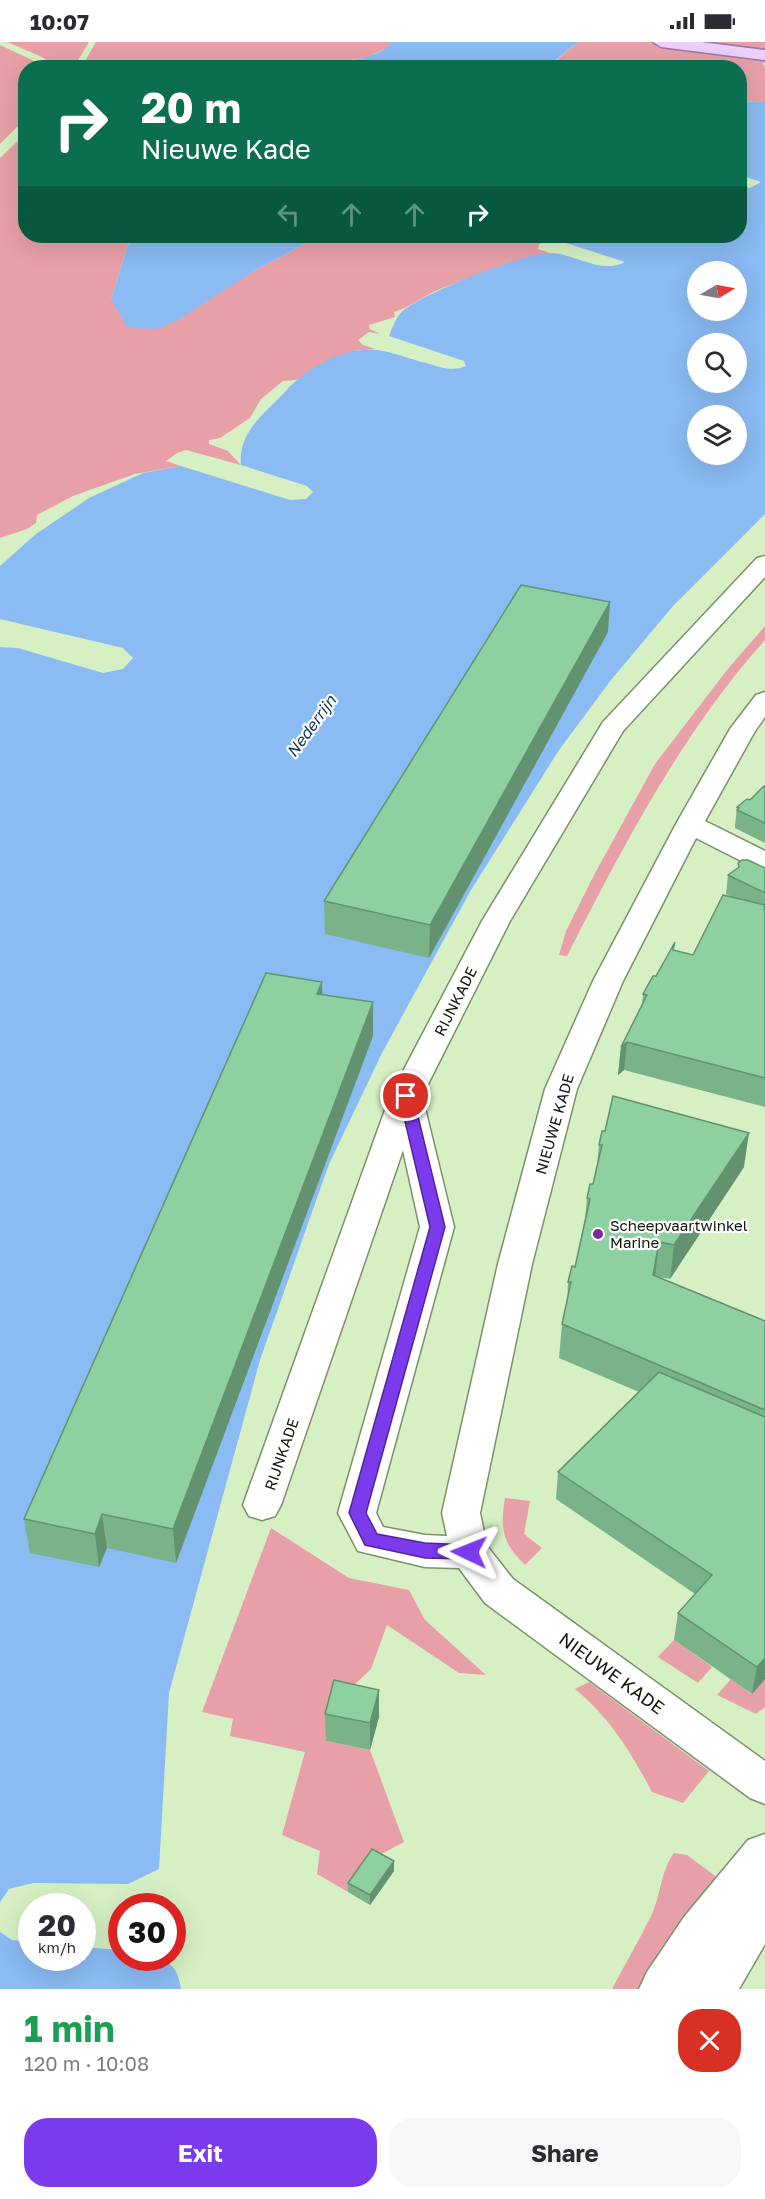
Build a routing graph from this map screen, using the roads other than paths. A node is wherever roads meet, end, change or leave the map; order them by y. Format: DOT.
graph roads {
  1 [pos="661,42"];
  2 [pos="765,55"];
  3 [pos="765,563"];
  4 [pos="765,700"];
  5 [pos="690,824"];
  6 [pos="765,862"];
  7 [pos="406,1096"];
  8 [pos="262,1505"];
  9 [pos="469,1552"];
  10 [pos="765,1785"];
  11 [pos="765,1856"];
  12 [pos="765,1899"];
  13 [pos="664,1989"];
  14 [pos="711,1989"];
  1 -- 2 [label="main road"];
  3 -- 7 [label="street, RIJNKADE"];
  4 -- 5 [label="street, NIEUWE KADE"];
  5 -- 6 [label="street"];
  5 -- 9 [label="street, NIEUWE KADE"];
  7 -- 8 [label="street, RIJNKADE"];
  7 -- 9 [label="street"];
  9 -- 10 [label="street, NIEUWE KADE"];
  11 -- 13 [label="main road"];
  12 -- 14 [label="main road"];
}
